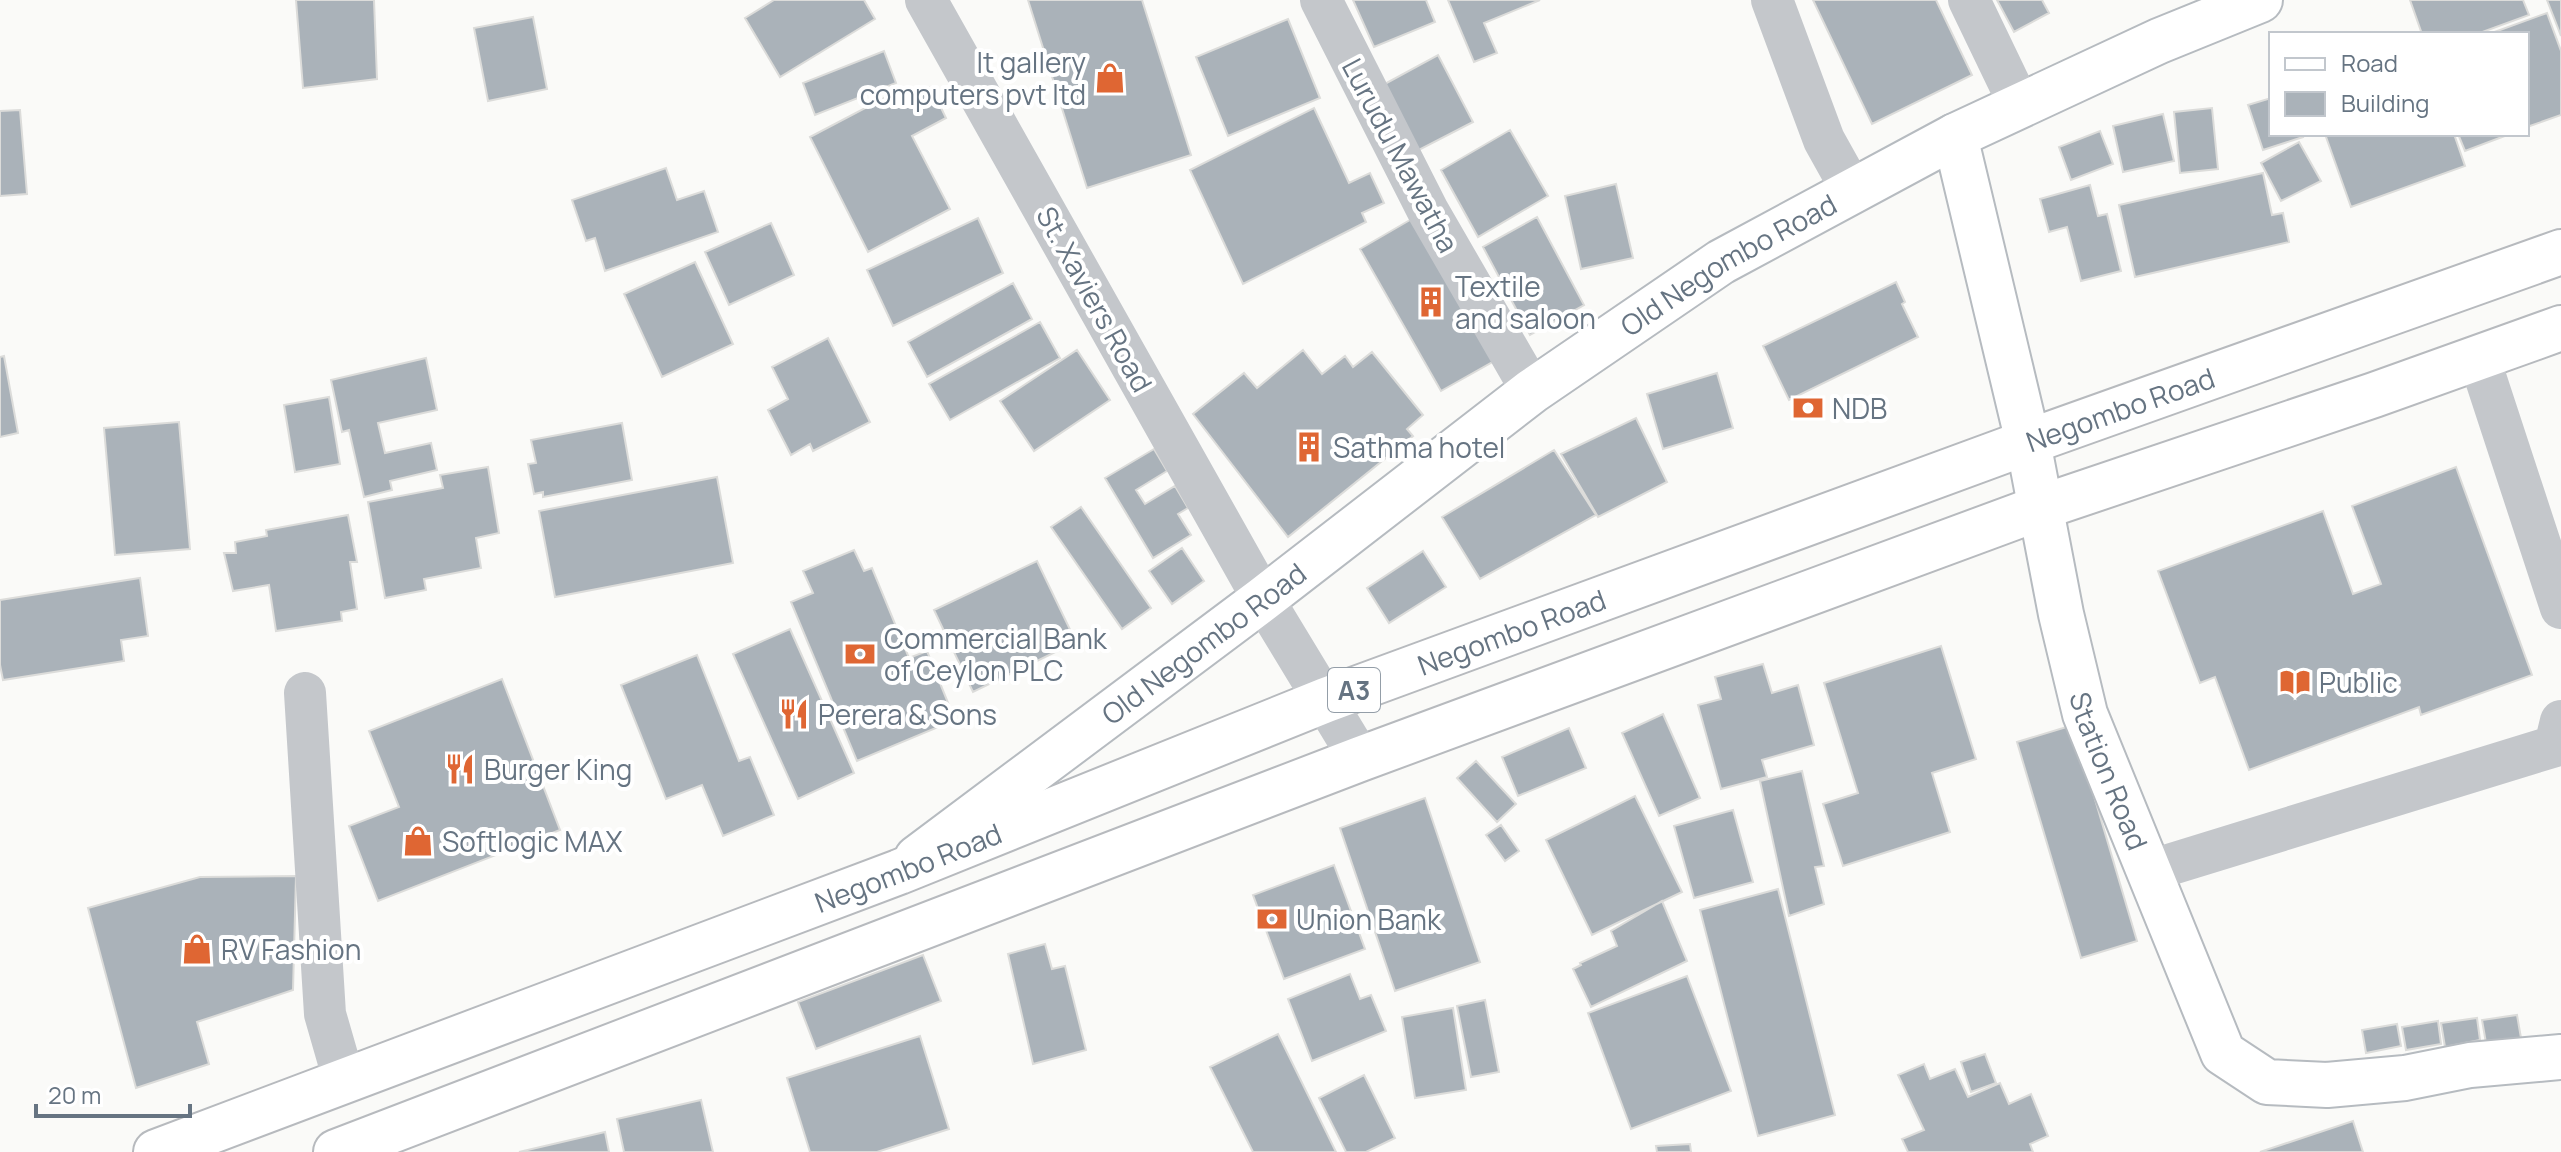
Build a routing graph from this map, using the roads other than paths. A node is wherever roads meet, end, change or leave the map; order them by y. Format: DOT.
graph roads {
  1 [pos="926,0"];
  2 [pos="1321,0"];
  3 [pos="1772,0"];
  4 [pos="1969,0"];
  5 [pos="2260,0"];
  6 [pos="2020,106"];
  7 [pos="1955,136"];
  8 [pos="1853,192"];
  9 [pos="2561,252"];
  10 [pos="2561,328"];
  11 [pos="2479,358"];
  12 [pos="1532,391"];
  13 [pos="2028,442"];
  14 [pos="2042,507"];
  15 [pos="1263,599"];
  16 [pos="2561,608"];
  17 [pos="305,693"];
  18 [pos="1326,700"];
  19 [pos="2561,721"];
  20 [pos="1360,759"];
  21 [pos="2149,871"];
  22 [pos="899,872"];
  23 [pos="2561,1057"];
  24 [pos="344,1080"];
  25 [pos="156,1152"];
  26 [pos="336,1152"];
  1 -- 15 [label="street, St. Xaviers Road"];
  2 -- 12 [label="street, Lurudu Mawatha"];
  3 -- 8 [label="street"];
  4 -- 6 [label="street"];
  5 -- 6 [label="main road, Old Negombo Road"];
  6 -- 7 [label="main road, Old Negombo Road"];
  7 -- 8 [label="main road, Old Negombo Road"];
  7 -- 13 [label="main road, Station Road"];
  8 -- 12 [label="main road, Old Negombo Road"];
  9 -- 13 [label="main road, Negombo Road / A3"];
  10 -- 11 [label="main road, A3"];
  11 -- 14 [label="main road, A3"];
  11 -- 16 [label="street"];
  12 -- 15 [label="main road, Old Negombo Road"];
  13 -- 14 [label="main road, Station Road"];
  13 -- 18 [label="main road, Negombo Road / A3"];
  14 -- 20 [label="main road, A3"];
  14 -- 21 [label="main road, Station Road"];
  15 -- 18 [label="street, St. Xaviers Road"];
  15 -- 22 [label="main road, Old Negombo Road"];
  17 -- 24 [label="street"];
  18 -- 20 [label="street, St. Xaviers Road"];
  18 -- 22 [label="main road, Negombo Road / A3"];
  19 -- 21 [label="street"];
  20 -- 26 [label="main road, A3"];
  21 -- 23 [label="main road, Station Road"];
  22 -- 24 [label="main road, Negombo Road / A3"];
  24 -- 25 [label="main road, Negombo Road / A3"];
}
